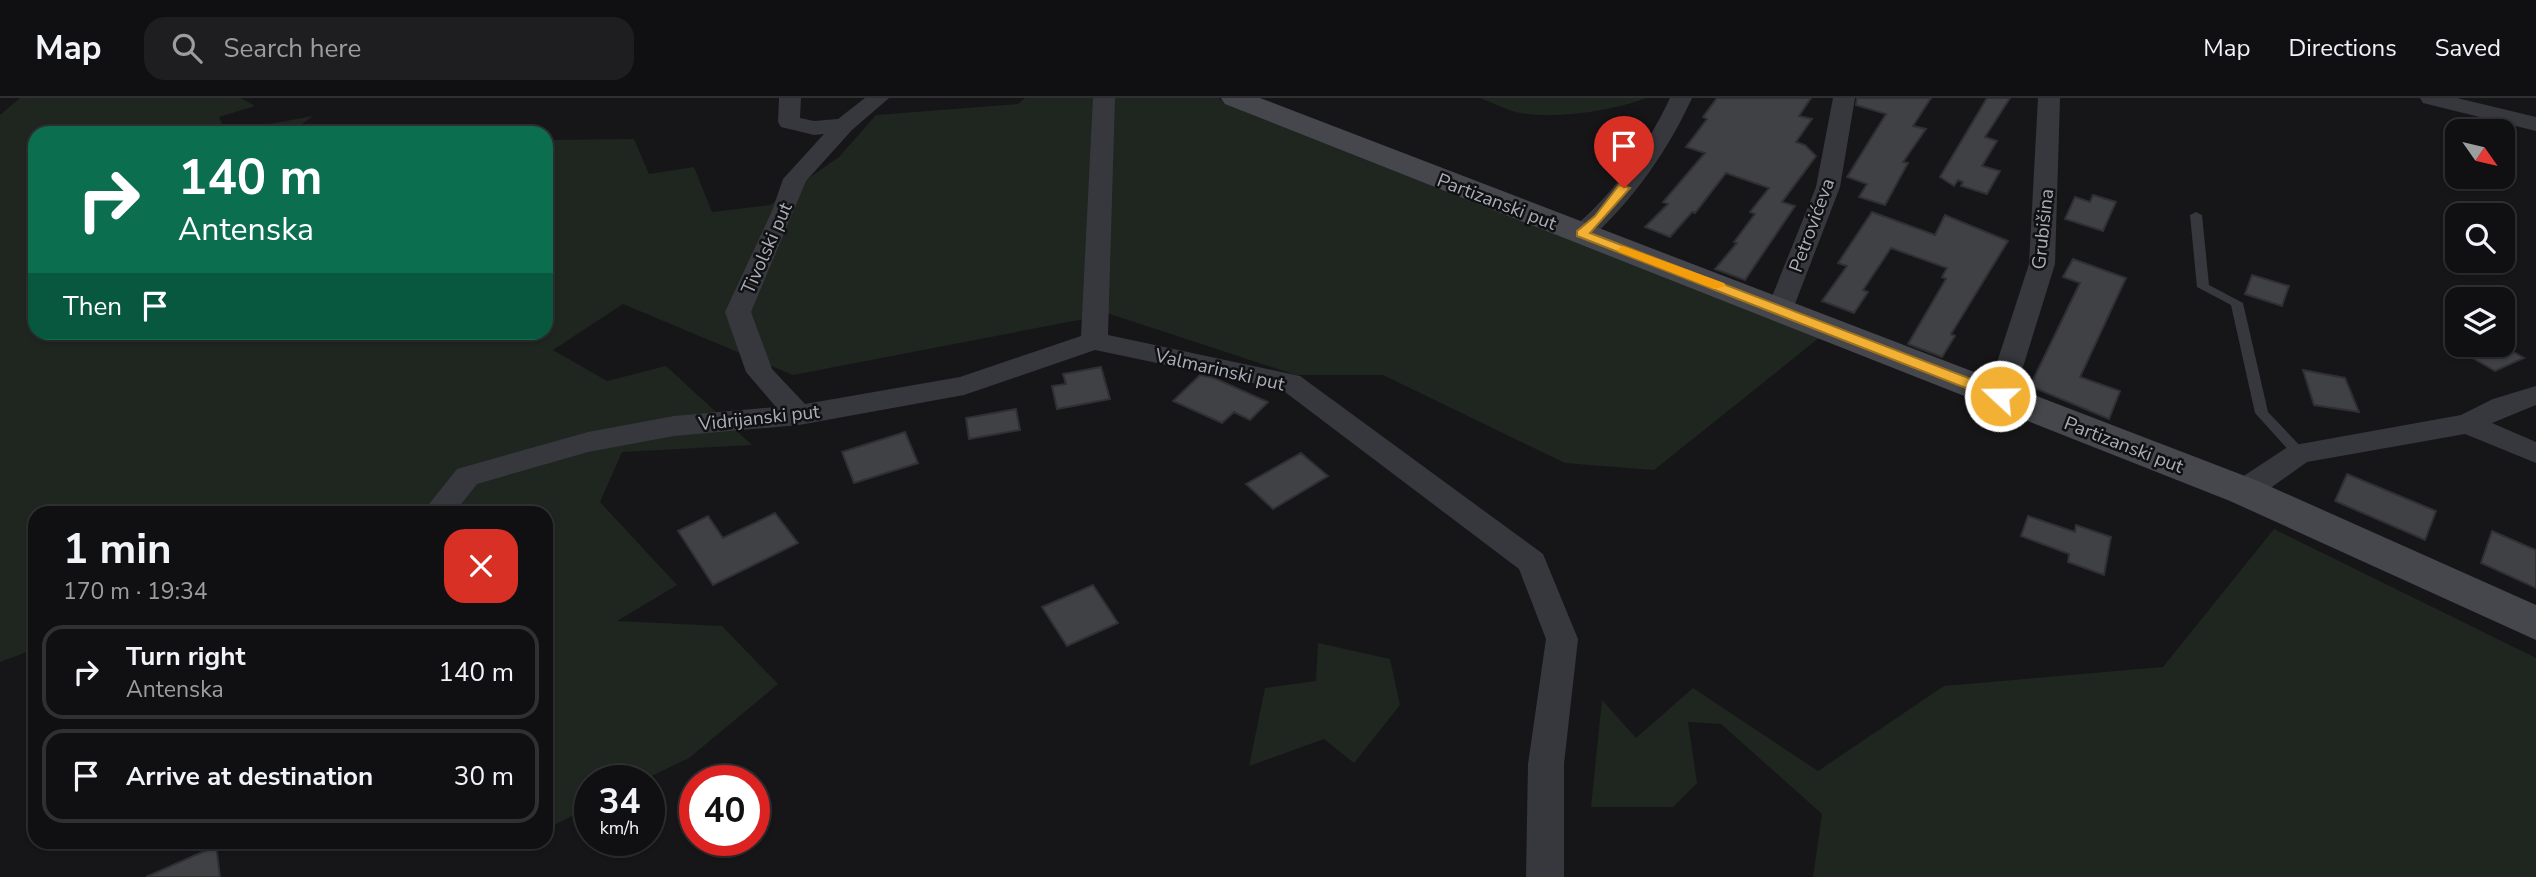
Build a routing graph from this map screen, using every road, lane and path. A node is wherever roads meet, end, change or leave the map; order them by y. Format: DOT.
graph roads {
  1 [pos="790,98"];
  2 [pos="878,98"];
  3 [pos="1104,98"];
  4 [pos="1236,98"];
  5 [pos="1681,98"];
  6 [pos="1844,98"];
  7 [pos="2049,98"];
  8 [pos="2431,98"];
  9 [pos="2536,124"];
  10 [pos="844,125"];
  11 [pos="2196,215"];
  12 [pos="1581,234"];
  13 [pos="1780,309"];
  14 [pos="1094,341"];
  15 [pos="2536,395"];
  16 [pos="2000,396"];
  17 [pos="799,415"];
  18 [pos="2467,424"];
  19 [pos="2299,453"];
  20 [pos="2536,453"];
  21 [pos="2244,491"];
  22 [pos="443,506"];
  23 [pos="2536,623"];
  24 [pos="1545,877"];
  1 -- 10 [label="street"];
  2 -- 10 [label="street, Tivolski put"];
  3 -- 14 [label="street"];
  4 -- 12 [label="street, Partizanski put"];
  5 -- 12 [label="street"];
  6 -- 13 [label="street, Petrovićeva"];
  7 -- 16 [label="street, Grubišina"];
  8 -- 9 [label="street"];
  10 -- 17 [label="street, Tivolski put"];
  11 -- 19 [label="lane"];
  12 -- 13 [label="street, Partizanski put"];
  13 -- 16 [label="street, Partizanski put"];
  14 -- 17 [label="street, Vidrijanski put"];
  14 -- 24 [label="street, Valmarinski put"];
  15 -- 18 [label="street"];
  16 -- 21 [label="street, Partizanski put"];
  17 -- 22 [label="street, Vidrijanski put"];
  18 -- 19 [label="street"];
  18 -- 20 [label="street"];
  19 -- 21 [label="street"];
  21 -- 23 [label="street, Partizanski put"];
}
